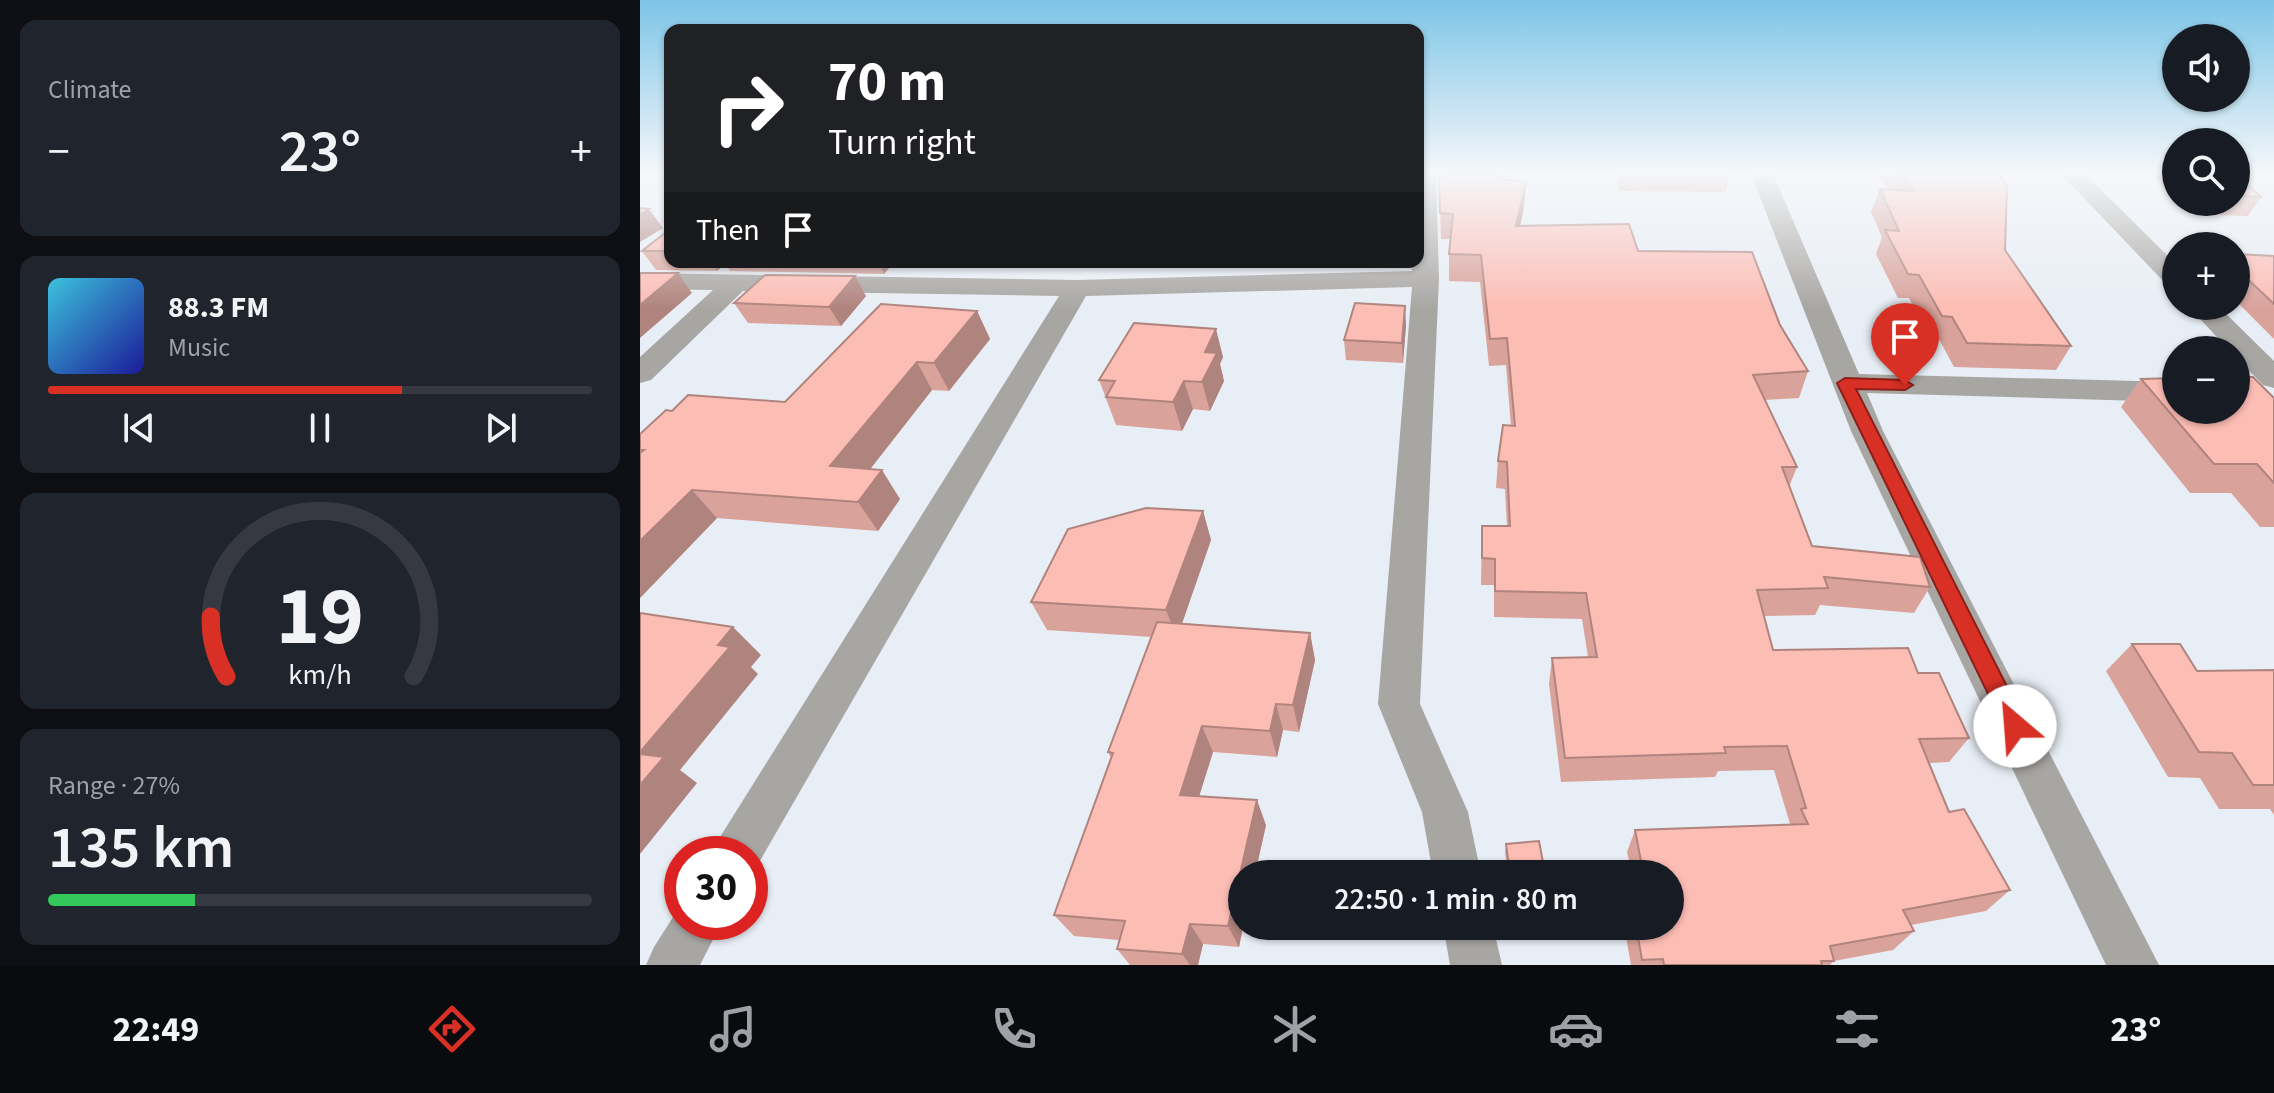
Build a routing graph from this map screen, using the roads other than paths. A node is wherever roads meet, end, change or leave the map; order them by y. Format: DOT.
graph roads {
  1 [pos="1425,219"];
  2 [pos="1780,219"];
  3 [pos="2117,219"];
  4 [pos="1424,264"];
  5 [pos="2162,265"];
  6 [pos="1426,279"];
  7 [pos="640,281"];
  8 [pos="735,284"];
  9 [pos="1077,288"];
  10 [pos="2213,320"];
  11 [pos="640,373"];
  12 [pos="1845,383"];
  13 [pos="2266,389"];
  14 [pos="2162,392"];
  15 [pos="748,836"];
  16 [pos="1454,860"];
  17 [pos="687,940"];
  18 [pos="1471,940"];
  19 [pos="672,965"];
  20 [pos="1476,965"];
  21 [pos="2133,965"];
  1 -- 6 [label="street"];
  2 -- 12 [label="street"];
  3 -- 5 [label="street"];
  4 -- 6 [label="street"];
  6 -- 9 [label="street"];
  6 -- 16 [label="street"];
  7 -- 8 [label="street"];
  8 -- 9 [label="street"];
  8 -- 11 [label="street"];
  9 -- 15 [label="street"];
  10 -- 13 [label="street"];
  12 -- 14 [label="street"];
  12 -- 21 [label="street"];
  17 -- 19 [label="street"];
  18 -- 20 [label="street"];
}
